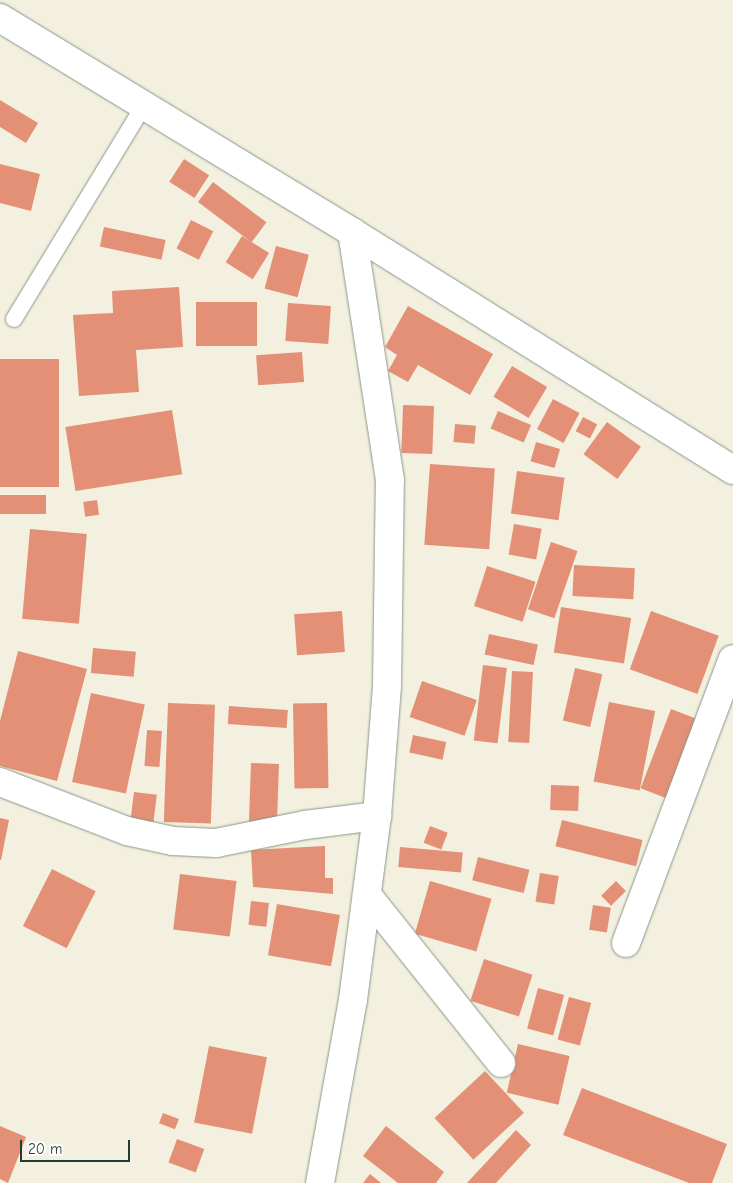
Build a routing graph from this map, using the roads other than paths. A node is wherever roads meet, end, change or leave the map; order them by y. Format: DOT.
graph roads {
  1 [pos="0,18"];
  2 [pos="144,105"];
  3 [pos="352,232"];
  4 [pos="14,319"];
  5 [pos="733,470"];
  6 [pos="733,660"];
  7 [pos="0,782"];
  8 [pos="377,816"];
  9 [pos="367,895"];
  10 [pos="626,943"];
  11 [pos="501,1063"];
  12 [pos="320,1183"];
  1 -- 2 [label="street"];
  2 -- 3 [label="street"];
  2 -- 4 [label="lane"];
  3 -- 5 [label="street"];
  3 -- 8 [label="street"];
  6 -- 10 [label="street"];
  7 -- 8 [label="street"];
  8 -- 9 [label="street"];
  9 -- 11 [label="street"];
  9 -- 12 [label="street"];
}
